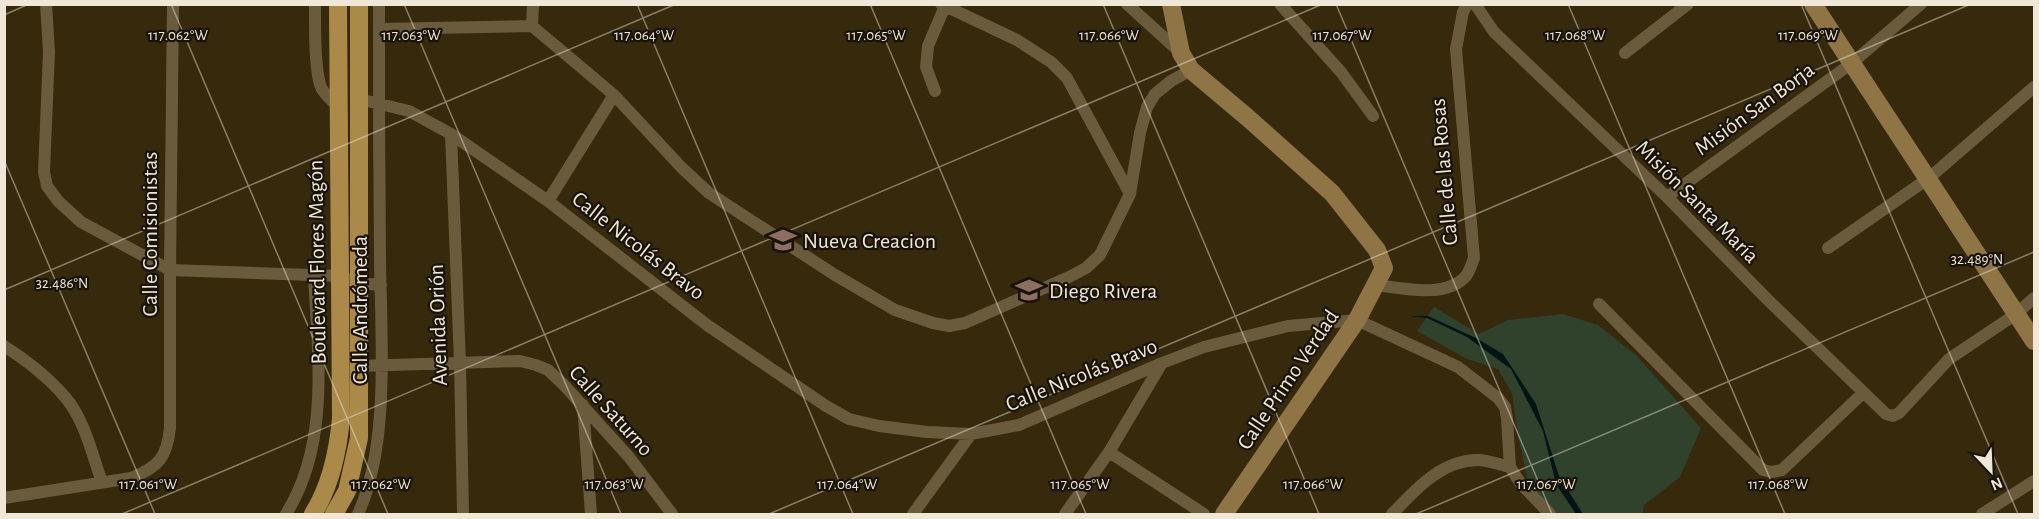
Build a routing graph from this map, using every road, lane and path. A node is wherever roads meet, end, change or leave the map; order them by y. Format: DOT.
graph roads {
  1 [pos="46,4"];
  2 [pos="173,4"];
  3 [pos="315,4"];
  4 [pos="338,4"];
  5 [pos="359,4"];
  6 [pos="379,4"];
  7 [pos="533,4"];
  8 [pos="1127,4"];
  9 [pos="1171,4"];
  10 [pos="1280,4"];
  11 [pos="1467,4"];
  12 [pos="1475,4"];
  13 [pos="1688,4"];
  14 [pos="1813,4"];
  15 [pos="1921,4"];
  16 [pos="943,5"];
  17 [pos="532,26"];
  18 [pos="379,30"];
  19 [pos="1182,53"];
  20 [pos="1624,53"];
  21 [pos="1852,63"];
  22 [pos="1191,70"];
  23 [pos="2034,87"];
  24 [pos="934,91"];
  25 [pos="614,95"];
  26 [pos="359,99"];
  27 [pos="379,103"];
  28 [pos="338,106"];
  29 [pos="1373,116"];
  30 [pos="451,134"];
  31 [pos="1929,178"];
  32 [pos="1130,194"];
  33 [pos="1666,197"];
  34 [pos="548,201"];
  35 [pos="1828,248"];
  36 [pos="170,270"];
  37 [pos="314,276"];
  38 [pos="340,276"];
  39 [pos="358,283"];
  40 [pos="381,285"];
  41 [pos="1376,285"];
  42 [pos="2034,298"];
  43 [pos="1599,304"];
  44 [pos="2016,314"];
  45 [pos="1357,320"];
  46 [pos="2034,341"];
  47 [pos="4,346"];
  48 [pos="460,363"];
  49 [pos="1162,363"];
  50 [pos="381,365"];
  51 [pos="359,366"];
  52 [pos="1863,393"];
  53 [pos="583,405"];
  54 [pos="971,434"];
  55 [pos="359,438"];
  56 [pos="378,439"];
  57 [pos="1109,452"];
  58 [pos="1510,467"];
  59 [pos="2034,481"];
  60 [pos="102,482"];
  61 [pos="4,498"];
  62 [pos="286,514"];
  63 [pos="313,514"];
  64 [pos="334,514"];
  65 [pos="358,514"];
  66 [pos="463,514"];
  67 [pos="591,514"];
  68 [pos="672,514"];
  69 [pos="913,514"];
  70 [pos="1065,514"];
  71 [pos="1204,514"];
  72 [pos="1224,514"];
  73 [pos="1392,514"];
  74 [pos="1550,514"];
  75 [pos="1982,514"];
  1 -- 36 [label="street"];
  2 -- 36 [label="street, Calle Comisionistas"];
  3 -- 28 [label="street"];
  4 -- 28 [label="main road, Boulevard Flores Magón"];
  5 -- 26 [label="main road, Boulevard Flores Magón"];
  6 -- 18 [label="street, Calle Andrómeda"];
  7 -- 17 [label="street"];
  8 -- 19 [label="street"];
  9 -- 19 [label="street"];
  10 -- 29 [label="street"];
  11 -- 41 [label="street, Calle de las Rosas"];
  12 -- 33 [label="street, Misión Santa María"];
  13 -- 20 [label="street"];
  14 -- 21 [label="street"];
  15 -- 21 [label="street, Misión San Borja"];
  16 -- 24 [label="street"];
  16 -- 32 [label="street"];
  17 -- 18 [label="street"];
  17 -- 25 [label="street"];
  18 -- 27 [label="street, Calle Andrómeda"];
  19 -- 22 [label="street"];
  21 -- 31 [label="street"];
  21 -- 33 [label="street, Misión San Borja"];
  22 -- 32 [label="street"];
  22 -- 41 [label="street, Calle Primo Verdad"];
  23 -- 31 [label="street"];
  25 -- 32 [label="street"];
  25 -- 34 [label="street"];
  26 -- 27 [label="street, Calle Nicolás Bravo"];
  26 -- 39 [label="main road, Boulevard Flores Magón"];
  27 -- 30 [label="street, Calle Nicolás Bravo"];
  27 -- 40 [label="street, Calle Andrómeda"];
  28 -- 38 [label="main road, Boulevard Flores Magón"];
  30 -- 34 [label="street, Calle Nicolás Bravo"];
  30 -- 48 [label="street, Avenida Orión"];
  31 -- 35 [label="street"];
  31 -- 44 [label="street"];
  33 -- 52 [label="street, Misión Santa María"];
  34 -- 54 [label="street, Calle Nicolás Bravo"];
  36 -- 37 [label="street"];
  36 -- 60 [label="street, Calle Comisionistas"];
  37 -- 38 [label="street"];
  37 -- 62 [label="street"];
  38 -- 39 [label="street"];
  38 -- 63 [label="main road, Boulevard Flores Magón"];
  39 -- 40 [label="street"];
  39 -- 51 [label="main road, Boulevard Flores Magón"];
  40 -- 50 [label="street, Calle Andrómeda"];
  41 -- 45 [label="street, Calle Primo Verdad"];
  42 -- 44 [label="street"];
  43 -- 52 [label="street"];
  44 -- 46 [label="street"];
  44 -- 52 [label="street, Misión Santa María"];
  45 -- 49 [label="street, Calle Nicolás Bravo"];
  45 -- 58 [label="street, Calle Nicolás Bravo"];
  45 -- 72 [label="street, Calle Primo Verdad"];
  47 -- 60 [label="street"];
  48 -- 50 [label="street, Calle Saturno"];
  48 -- 53 [label="street, Calle Saturno"];
  48 -- 66 [label="street, Avenida Orión"];
  49 -- 54 [label="street, Calle Nicolás Bravo"];
  49 -- 57 [label="street"];
  50 -- 51 [label="street, Calle Saturno"];
  50 -- 56 [label="street, Calle Andrómeda"];
  51 -- 55 [label="main road, Boulevard Flores Magón"];
  53 -- 67 [label="street"];
  53 -- 68 [label="street, Calle Saturno"];
  54 -- 69 [label="street"];
  55 -- 56 [label="street"];
  55 -- 64 [label="main road, Boulevard Flores Magón"];
  56 -- 65 [label="street, Calle Andrómeda"];
  57 -- 70 [label="street"];
  57 -- 71 [label="street"];
  58 -- 73 [label="street"];
  58 -- 74 [label="street"];
  59 -- 75 [label="street"];
  60 -- 61 [label="street"];
}
